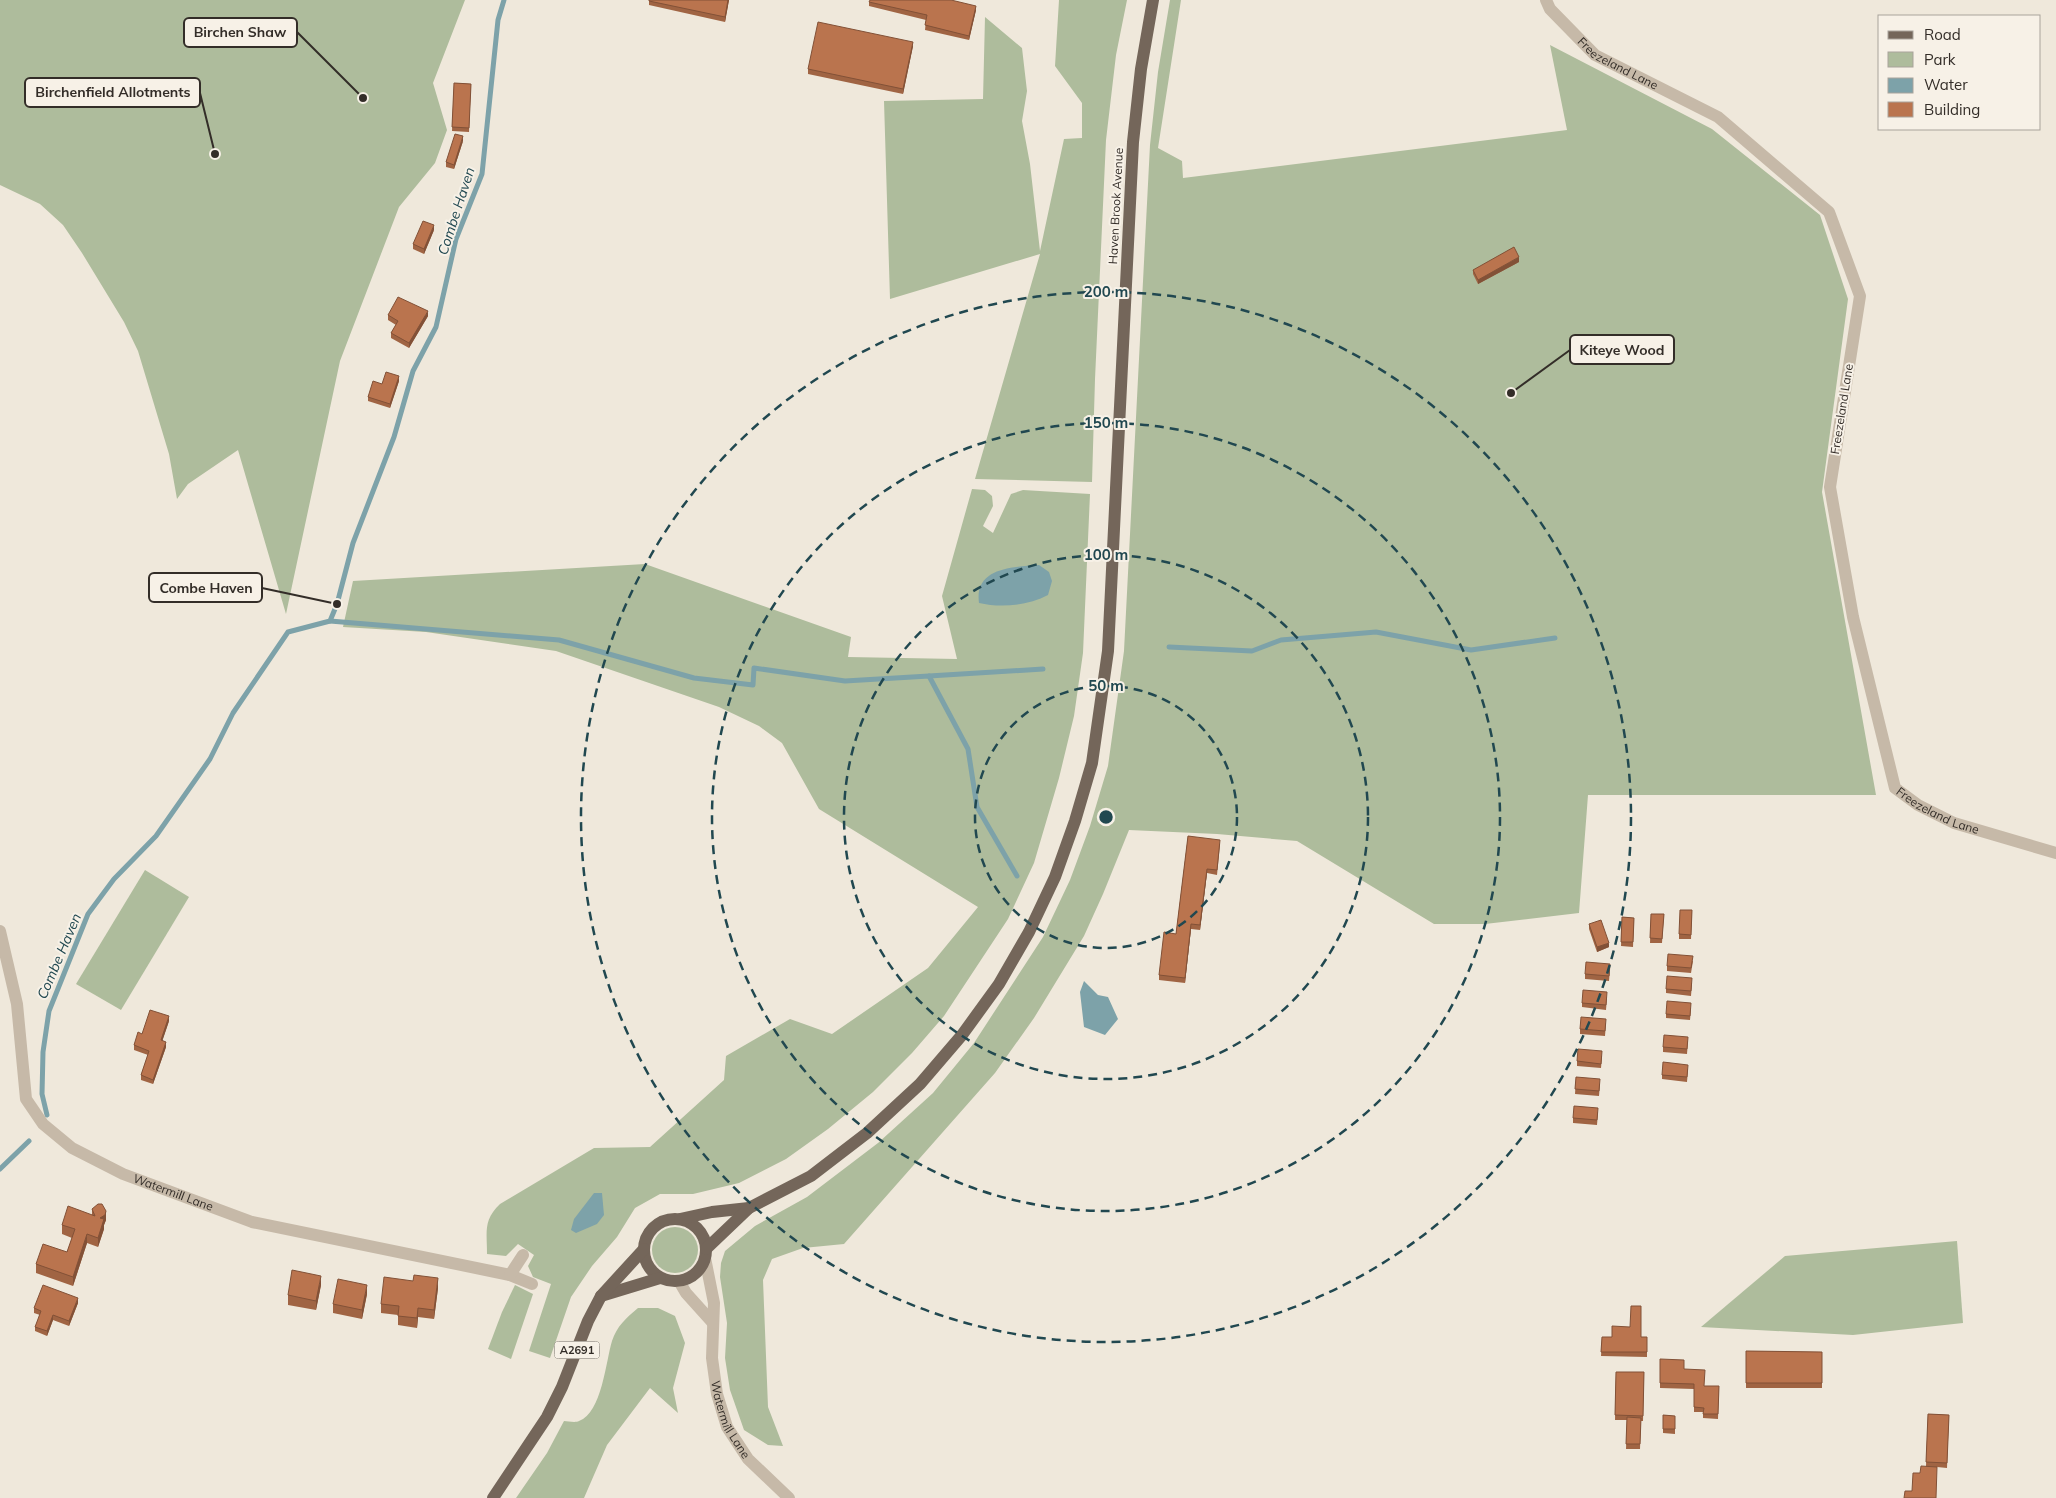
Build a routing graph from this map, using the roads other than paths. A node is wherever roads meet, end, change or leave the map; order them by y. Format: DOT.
graph roads {
  1 [pos="1153,0"];
  2 [pos="1546,0"];
  3 [pos="2056,853"];
  4 [pos="0,931"];
  5 [pos="749,1208"];
  6 [pos="680,1220"];
  7 [pos="644,1249"];
  8 [pos="705,1254"];
  9 [pos="523,1255"];
  10 [pos="510,1275"];
  11 [pos="660,1278"];
  12 [pos="678,1282"];
  13 [pos="532,1284"];
  14 [pos="601,1296"];
  15 [pos="713,1323"];
  16 [pos="493,1498"];
  17 [pos="789,1498"];
  1 -- 5 [label="main road, Haven Brook Avenue"];
  2 -- 3 [label="street, Freezeland Lane"];
  4 -- 10 [label="street, Watermill Lane"];
  5 -- 6 [label="main road, Haven Brook Avenue"];
  5 -- 8 [label="main road, Haven Brook Avenue"];
  6 -- 7 [label="main road"];
  6 -- 8 [label="main road"];
  7 -- 11 [label="main road"];
  7 -- 14 [label="main road, A2691"];
  8 -- 12 [label="main road"];
  8 -- 15 [label="street, Watermill Lane"];
  9 -- 10 [label="street"];
  10 -- 13 [label="street, Watermill Lane"];
  11 -- 12 [label="main road"];
  11 -- 14 [label="main road"];
  12 -- 15 [label="street"];
  14 -- 16 [label="main road, A2691"];
  15 -- 17 [label="street, Watermill Lane"];
}
